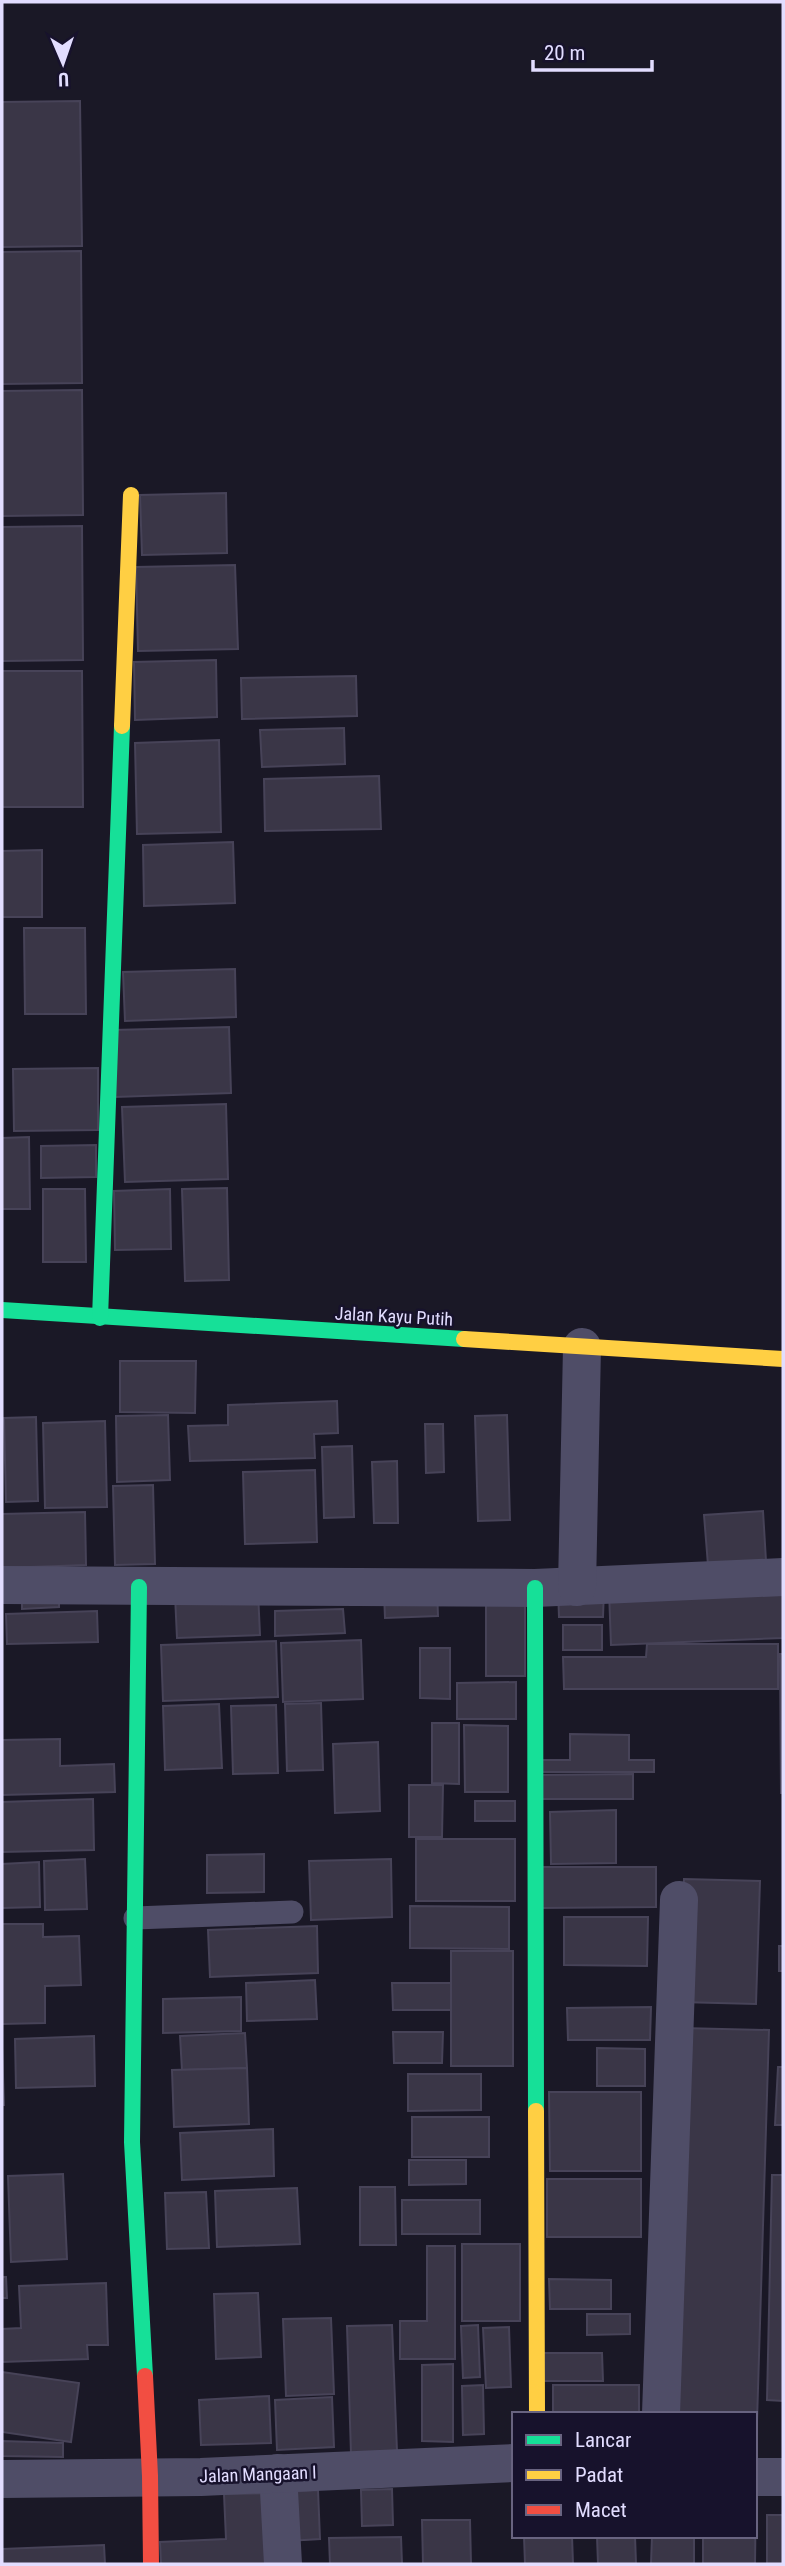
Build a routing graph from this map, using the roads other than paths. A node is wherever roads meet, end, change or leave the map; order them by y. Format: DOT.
graph roads {
  1 [pos="131,495"];
  2 [pos="2,1310"];
  3 [pos="100,1318"];
  4 [pos="583,1347"];
  5 [pos="783,1359"];
  6 [pos="783,1577"];
  7 [pos="2,1585"];
  8 [pos="139,1587"];
  9 [pos="577,1587"];
  10 [pos="534,1588"];
  11 [pos="680,1900"];
  12 [pos="292,1912"];
  13 [pos="135,1918"];
  14 [pos="537,2412"];
  15 [pos="661,2412"];
  16 [pos="512,2463"];
  17 [pos="278,2473"];
  18 [pos="150,2476"];
  19 [pos="757,2477"];
  20 [pos="783,2477"];
  21 [pos="2,2479"];
  22 [pos="151,2564"];
  23 [pos="284,2564"];
  1 -- 3 [label="street"];
  2 -- 3 [label="street, Jalan Kayu Putih"];
  3 -- 4 [label="street, Jalan Kayu Putih"];
  4 -- 5 [label="street, Jalan Kayu Putih"];
  4 -- 9 [label="street"];
  6 -- 9 [label="street"];
  7 -- 8 [label="street"];
  8 -- 10 [label="street"];
  8 -- 13 [label="street"];
  9 -- 10 [label="street"];
  10 -- 14 [label="street"];
  11 -- 15 [label="street"];
  12 -- 13 [label="lane"];
  13 -- 18 [label="street"];
  16 -- 17 [label="street, Jalan Mangaan I"];
  17 -- 18 [label="street, Jalan Mangaan I"];
  17 -- 23 [label="street"];
  18 -- 21 [label="street, Jalan Mangaan I"];
  18 -- 22 [label="street"];
  19 -- 20 [label="street"];
}
